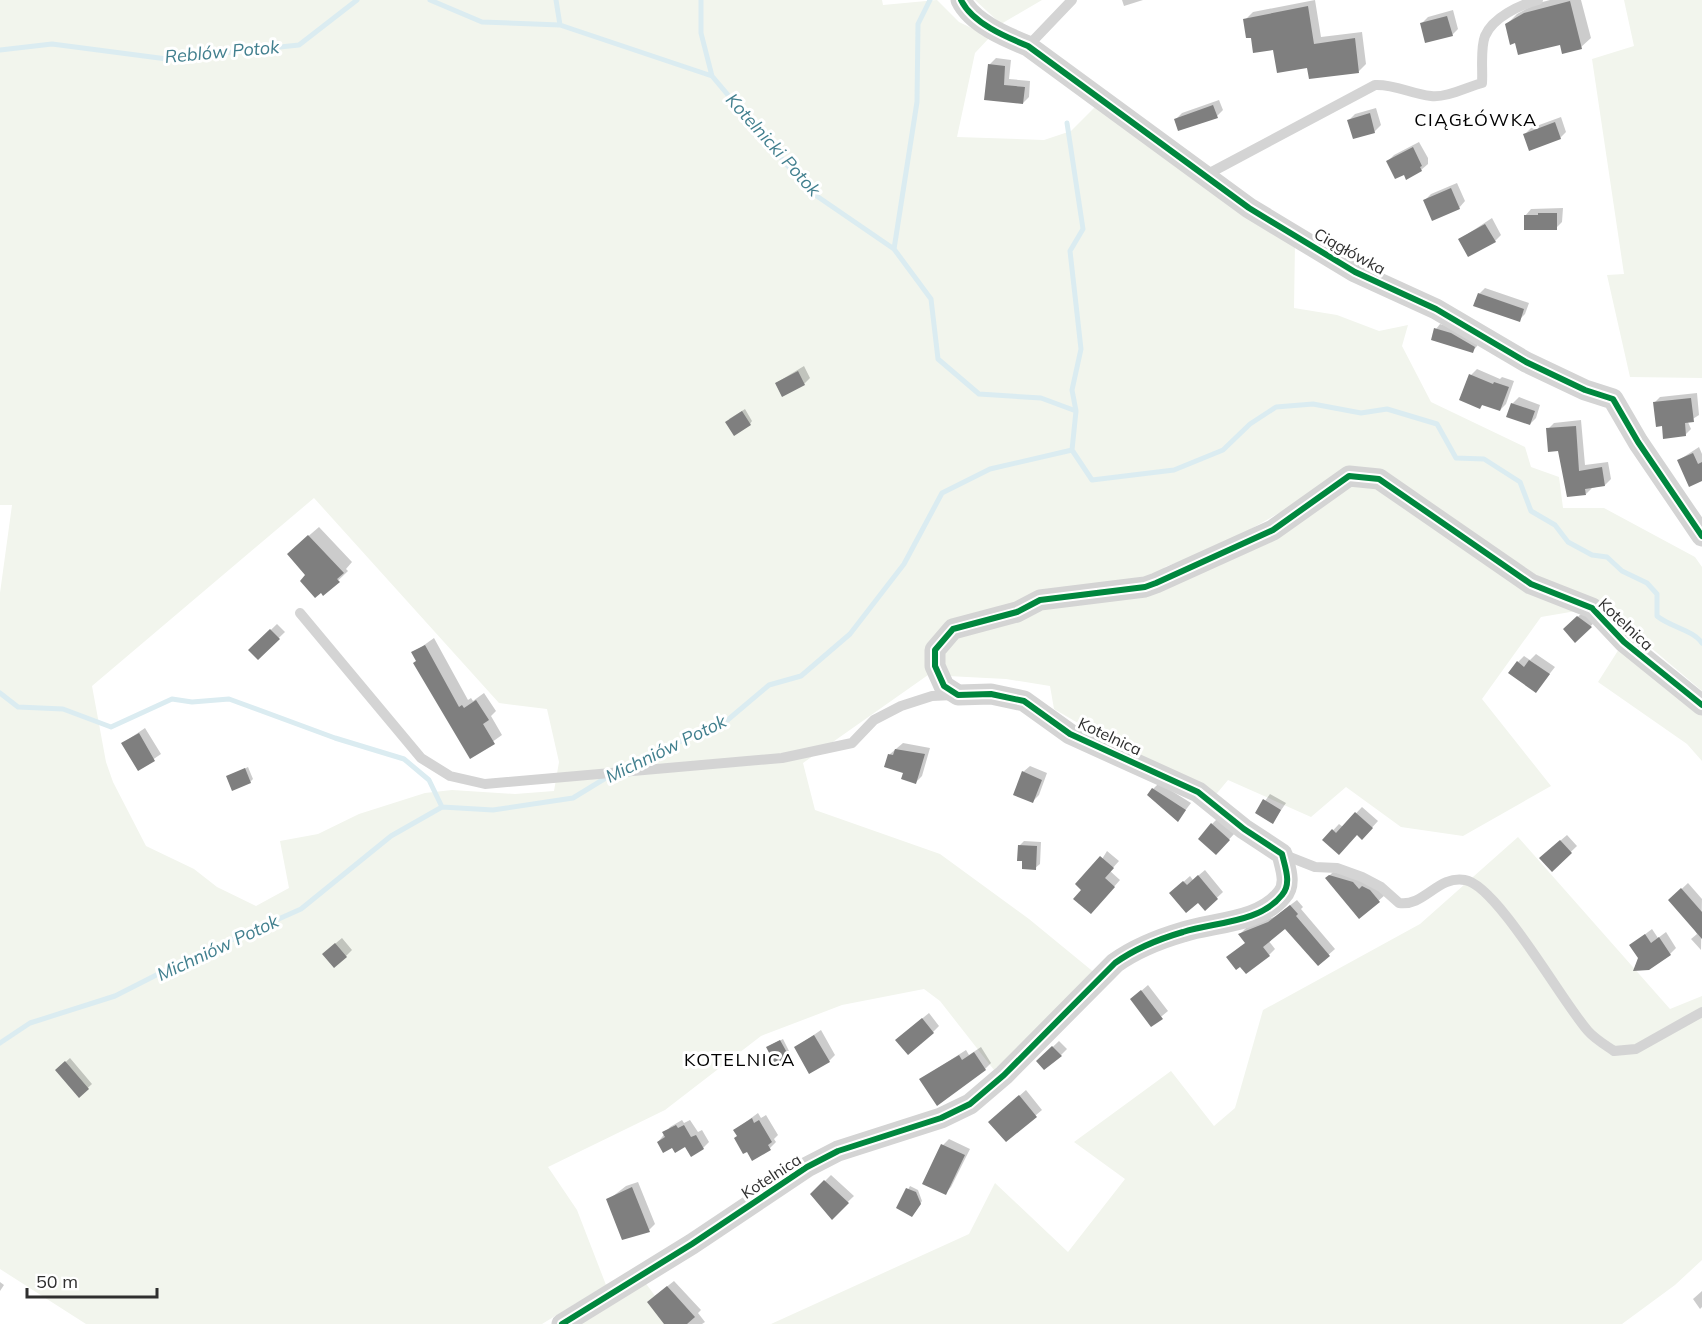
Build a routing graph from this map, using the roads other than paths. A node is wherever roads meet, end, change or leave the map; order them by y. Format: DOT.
graph roads {
  1 [pos="961,0"];
  2 [pos="1072,0"];
  3 [pos="1538,0"];
  4 [pos="1028,46"];
  5 [pos="1206,175"];
  6 [pos="1702,536"];
  7 [pos="300,614"];
  8 [pos="958,695"];
  9 [pos="1702,705"];
  10 [pos="1282,854"];
  11 [pos="1702,1012"];
  12 [pos="562,1324"];
  1 -- 4 [label="street, Ciągłówka"];
  2 -- 4 [label="lane"];
  3 -- 5 [label="lane"];
  4 -- 5 [label="street, Ciągłówka"];
  5 -- 6 [label="street, Ciągłówka"];
  7 -- 8 [label="lane"];
  8 -- 9 [label="street, Kotelnica"];
  8 -- 10 [label="street, Kotelnica"];
  10 -- 11 [label="lane"];
  10 -- 12 [label="street, Kotelnica"];
}
